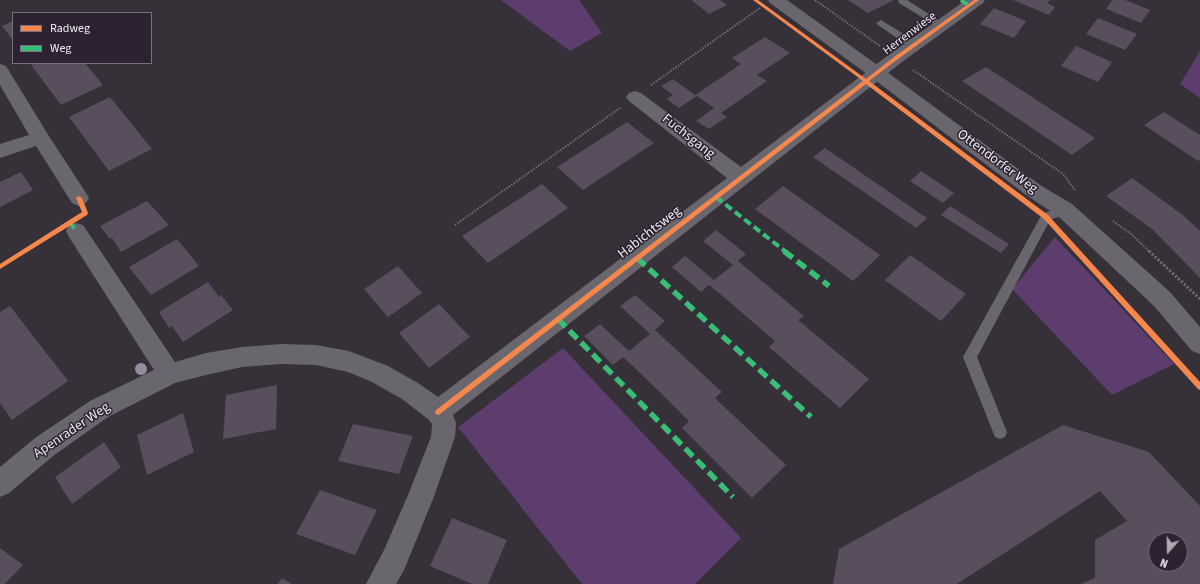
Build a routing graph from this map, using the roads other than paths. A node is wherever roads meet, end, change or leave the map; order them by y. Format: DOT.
graph roads {
  1 [pos="902,1"];
  2 [pos="968,2"];
  3 [pos="770,3"];
  4 [pos="881,23"];
  5 [pos="941,25"];
  6 [pos="914,45"];
  7 [pos="0,70"];
  8 [pos="877,73"];
  9 [pos="635,97"];
  10 [pos="40,138"];
  11 [pos="0,151"];
  12 [pos="741,178"];
  13 [pos="79,198"];
  14 [pos="1072,203"];
  15 [pos="76,231"];
  16 [pos="1200,344"];
  17 [pos="170,374"];
  18 [pos="438,412"];
  19 [pos="1000,432"];
  20 [pos="0,484"];
  21 [pos="380,584"];
  1 -- 5 [label="lane"];
  2 -- 5 [label="street, Herrenwiese"];
  3 -- 8 [label="street, Ottendorfer Weg"];
  4 -- 6 [label="lane"];
  5 -- 6 [label="street, Herrenwiese"];
  6 -- 8 [label="street, Herrenwiese"];
  7 -- 10 [label="street"];
  8 -- 12 [label="street, Habichtsweg"];
  8 -- 14 [label="street, Ottendorfer Weg"];
  9 -- 12 [label="street, Fuchsgang"];
  10 -- 11 [label="street"];
  10 -- 13 [label="street"];
  12 -- 18 [label="street, Habichtsweg"];
  14 -- 16 [label="street, Ottendorfer Weg"];
  14 -- 19 [label="lane"];
  15 -- 17 [label="street"];
  17 -- 18 [label="street, Apenrader Weg"];
  17 -- 20 [label="street, Apenrader Weg"];
  18 -- 21 [label="street"];
}
